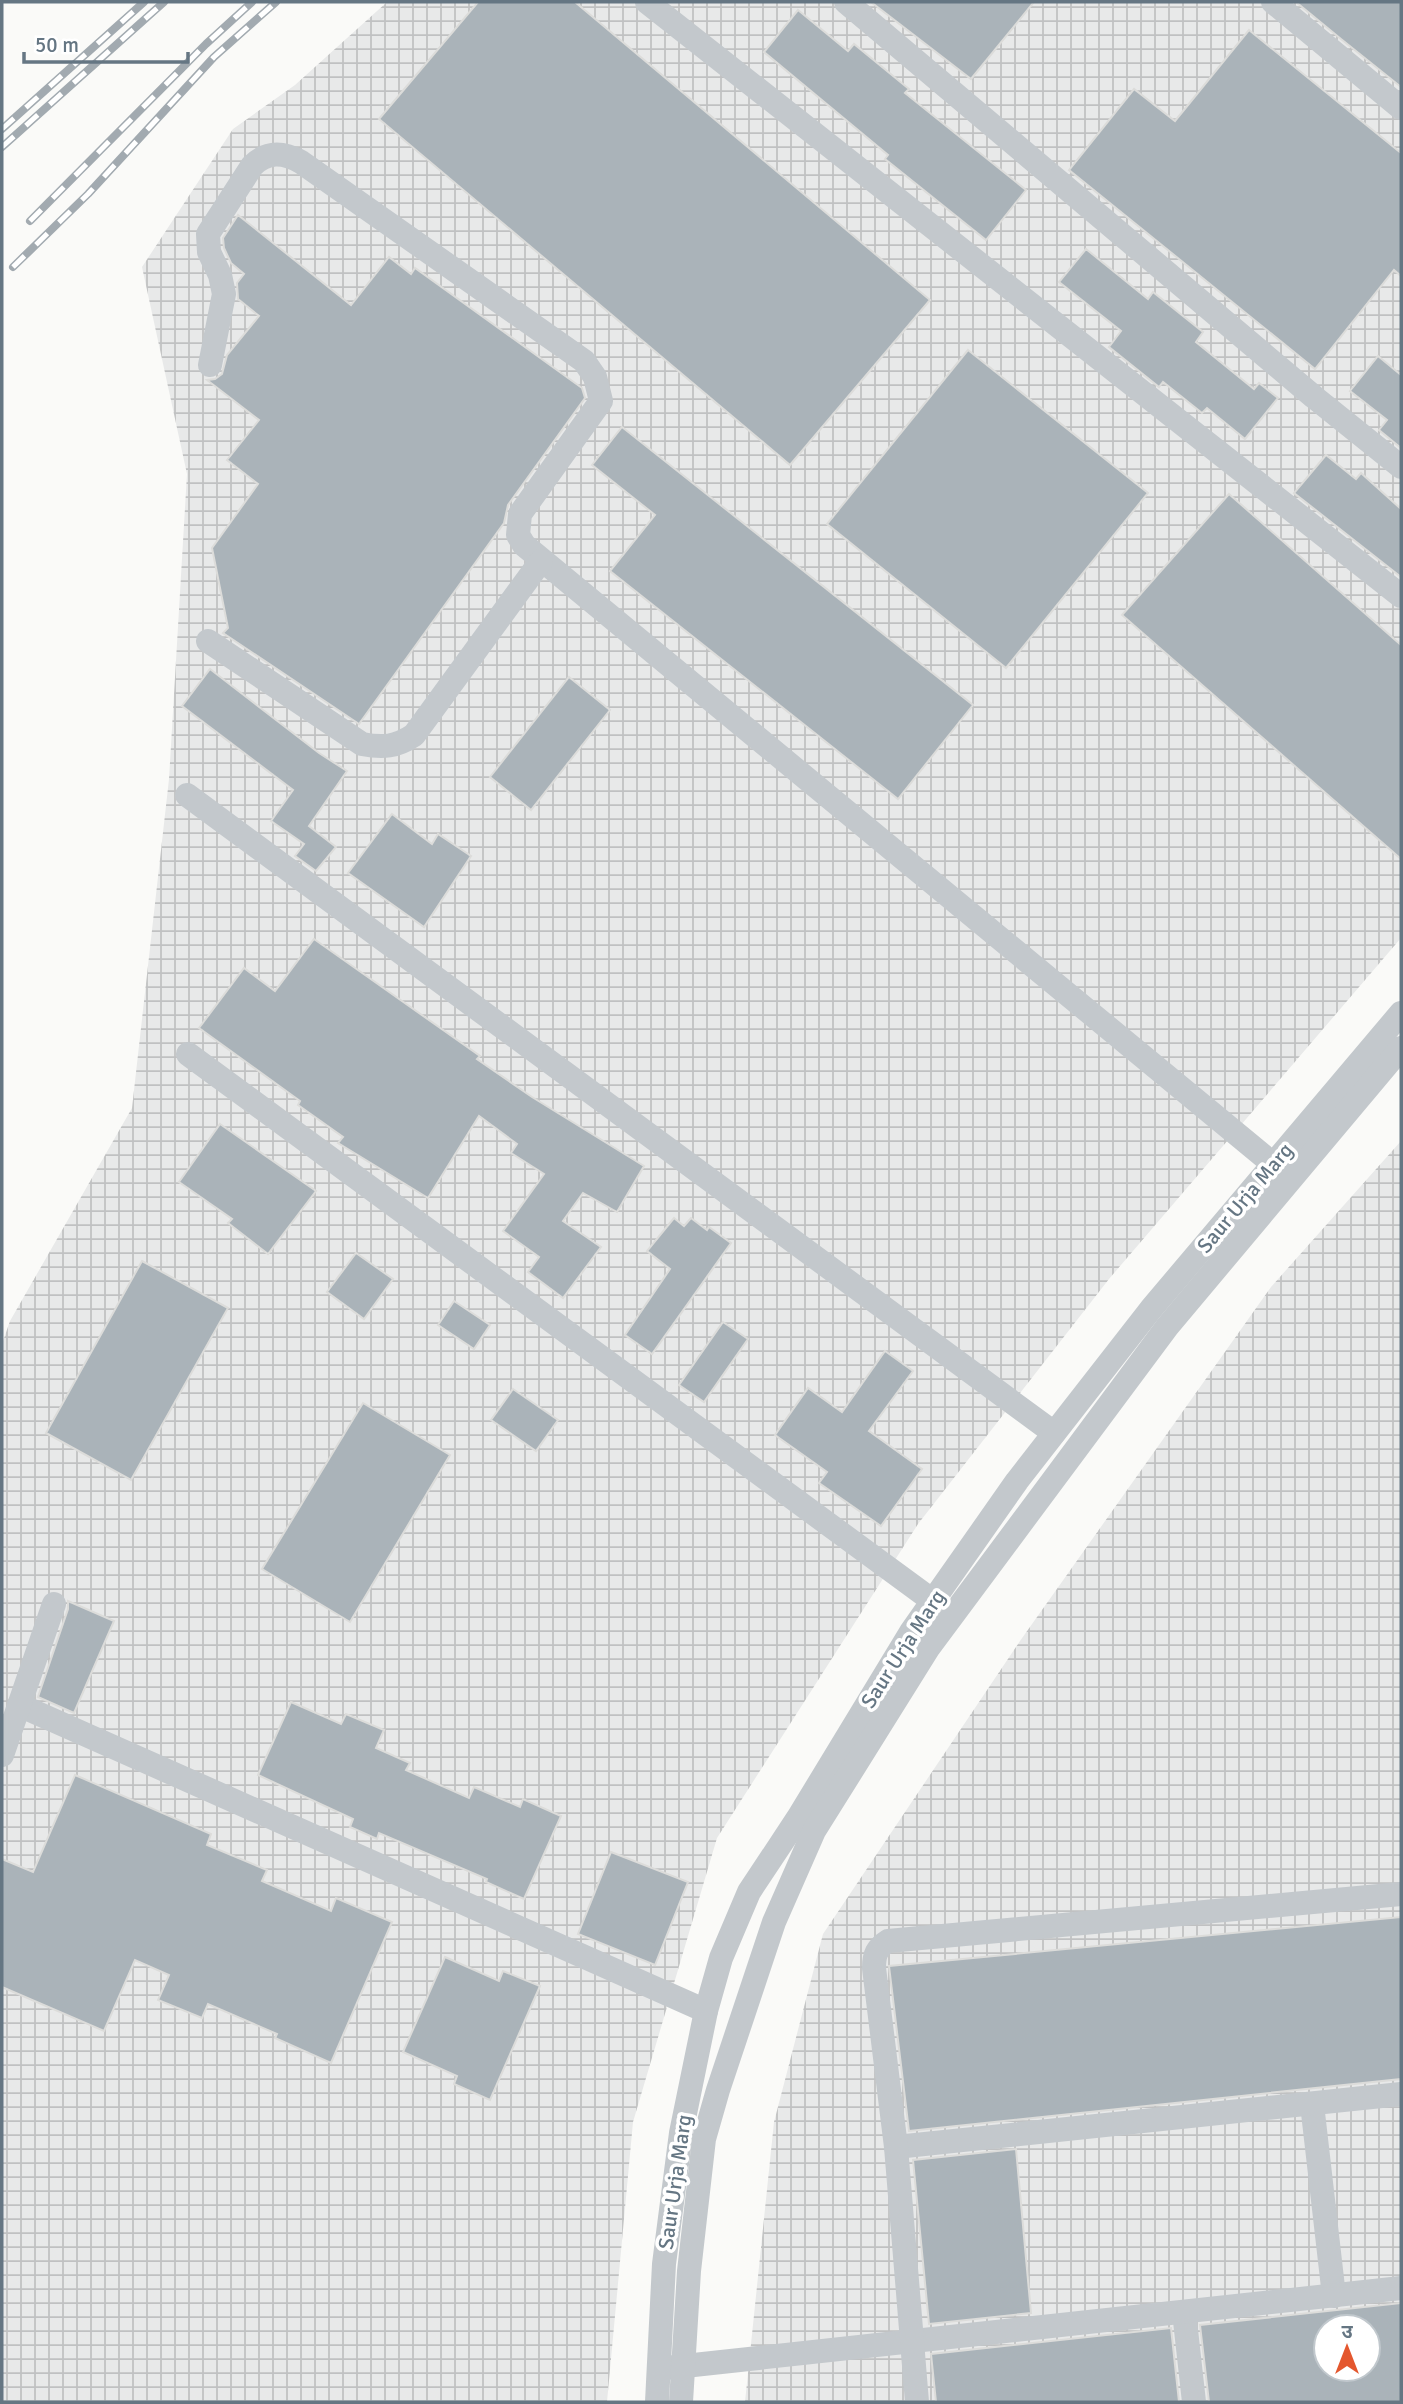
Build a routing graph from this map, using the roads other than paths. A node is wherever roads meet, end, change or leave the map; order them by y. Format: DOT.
graph roads {
  1 [pos="647,2"];
  2 [pos="846,2"];
  3 [pos="1273,2"];
  4 [pos="1401,108"];
  5 [pos="210,365"];
  6 [pos="1401,467"];
  7 [pos="541,561"];
  8 [pos="1401,596"];
  9 [pos="208,641"];
  10 [pos="187,795"];
  11 [pos="1401,1013"];
  12 [pos="1401,1048"];
  13 [pos="188,1054"];
  14 [pos="1273,1164"];
  15 [pos="1054,1433"];
  16 [pos="998,1508"];
  17 [pos="1021,1525"];
  18 [pos="933,1601"];
  19 [pos="54,1604"];
  20 [pos="19,1705"];
  21 [pos="2,1755"];
  22 [pos="1401,1894"];
  23 [pos="706,2011"];
  24 [pos="1401,2094"];
  25 [pos="1312,2104"];
  26 [pos="896,2147"];
  27 [pos="1401,2288"];
  28 [pos="1334,2296"];
  29 [pos="1184,2312"];
  30 [pos="911,2342"];
  31 [pos="670,2367"];
  32 [pos="657,2402"];
  33 [pos="681,2402"];
  34 [pos="918,2402"];
  35 [pos="1194,2402"];
  1 -- 8 [label="street"];
  2 -- 6 [label="street"];
  3 -- 4 [label="street"];
  5 -- 7 [label="street"];
  7 -- 9 [label="street"];
  7 -- 14 [label="street"];
  10 -- 15 [label="street"];
  11 -- 14 [label="street, Saur Urja Marg"];
  12 -- 17 [label="street, Saur Urja Marg"];
  13 -- 18 [label="street"];
  14 -- 15 [label="street, Saur Urja Marg"];
  15 -- 16 [label="street, Saur Urja Marg"];
  16 -- 17 [label="street"];
  16 -- 18 [label="street, Saur Urja Marg"];
  17 -- 31 [label="street, Saur Urja Marg"];
  18 -- 23 [label="street, Saur Urja Marg"];
  19 -- 20 [label="street"];
  20 -- 21 [label="street"];
  20 -- 23 [label="street"];
  22 -- 26 [label="street"];
  23 -- 31 [label="street, Saur Urja Marg"];
  24 -- 25 [label="street"];
  25 -- 26 [label="street"];
  25 -- 28 [label="street"];
  26 -- 30 [label="street"];
  27 -- 28 [label="street"];
  28 -- 29 [label="street"];
  29 -- 30 [label="street"];
  29 -- 35 [label="street"];
  30 -- 31 [label="street"];
  30 -- 34 [label="street"];
  31 -- 32 [label="street, Saur Urja Marg"];
  31 -- 33 [label="street, Saur Urja Marg"];
}
